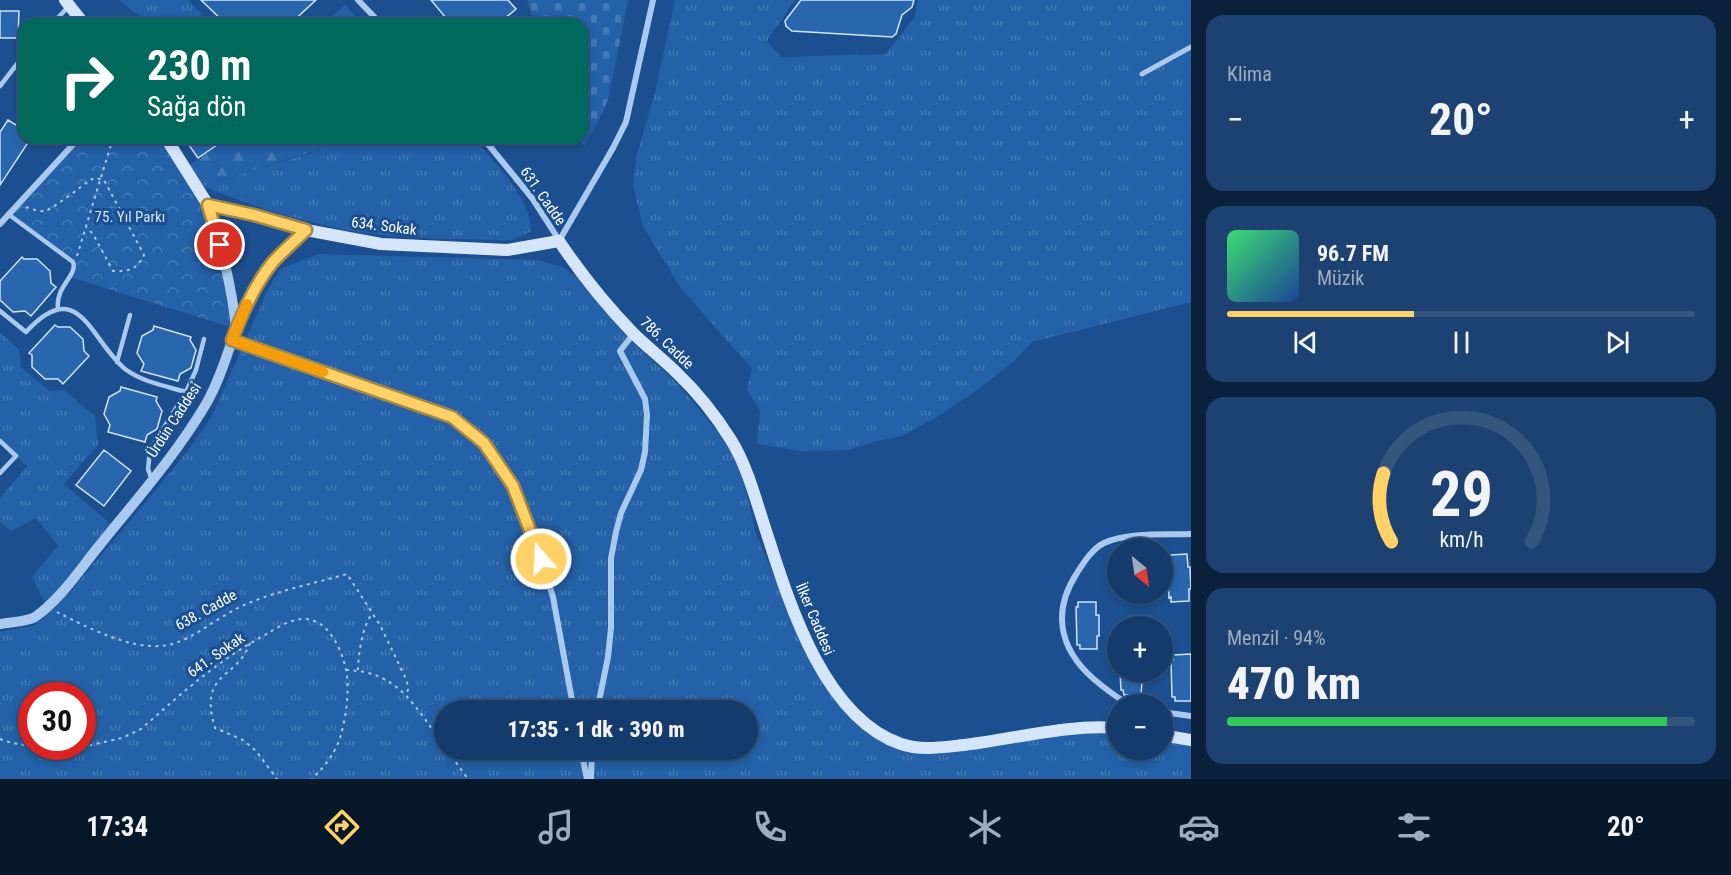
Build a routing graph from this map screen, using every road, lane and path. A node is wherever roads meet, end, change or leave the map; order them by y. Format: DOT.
graph roads {
  1 [pos="358,0"];
  2 [pos="653,0"];
  3 [pos="67,3"];
  4 [pos="56,18"];
  5 [pos="79,18"];
  6 [pos="375,18"];
  7 [pos="1191,47"];
  8 [pos="18,63"];
  9 [pos="1142,74"];
  10 [pos="0,86"];
  11 [pos="73,144"];
  12 [pos="111,144"];
  13 [pos="170,144"];
  14 [pos="488,144"];
  15 [pos="100,178"];
  16 [pos="18,204"];
  17 [pos="208,205"];
  18 [pos="0,210"];
  19 [pos="8,214"];
  20 [pos="0,224"];
  21 [pos="86,227"];
  22 [pos="306,230"];
  23 [pos="559,241"];
  24 [pos="73,262"];
  25 [pos="58,309"];
  26 [pos="0,311"];
  27 [pos="130,315"];
  28 [pos="236,329"];
  29 [pos="634,333"];
  30 [pos="204,339"];
  31 [pos="232,340"];
  32 [pos="117,362"];
  33 [pos="186,392"];
  34 [pos="0,441"];
  35 [pos="746,471"];
  36 [pos="0,473"];
  37 [pos="152,480"];
  38 [pos="1191,534"];
  39 [pos="47,607"];
  40 [pos="374,613"];
  41 [pos="0,624"];
  42 [pos="251,642"];
  43 [pos="346,670"];
  44 [pos="357,670"];
  45 [pos="406,694"];
  46 [pos="1112,694"];
  47 [pos="572,700"];
  48 [pos="599,700"];
  49 [pos="1173,714"];
  50 [pos="1191,716"];
  51 [pos="1107,727"];
  52 [pos="434,732"];
  53 [pos="1173,737"];
  54 [pos="0,739"];
  55 [pos="1191,740"];
  56 [pos="18,744"];
  57 [pos="96,744"];
  58 [pos="454,760"];
  59 [pos="584,760"];
  60 [pos="591,760"];
  61 [pos="277,779"];
  62 [pos="312,779"];
  63 [pos="468,779"];
  64 [pos="589,779"];
  1 -- 6 [label="street"];
  2 -- 23 [label="street"];
  3 -- 4 [label="lane"];
  3 -- 5 [label="main road"];
  7 -- 9 [label="street"];
  8 -- 10 [label="lane"];
  11 -- 16 [label="street"];
  12 -- 15 [label="path"];
  13 -- 17 [label="main road, Ürdün Caddesi"];
  14 -- 23 [label="street, 631. Cadde"];
  15 -- 16 [label="path"];
  15 -- 21 [label="path"];
  15 -- 21 [label="path"];
  16 -- 19 [label="street"];
  17 -- 22 [label="main road, 634. Sokak"];
  17 -- 28 [label="street, Ürdün Caddesi"];
  18 -- 19 [label="street"];
  19 -- 20 [label="street"];
  19 -- 24 [label="lane"];
  21 -- 24 [label="path"];
  22 -- 23 [label="main road, 634. Sokak"];
  22 -- 28 [label="street"];
  23 -- 29 [label="main road, 786. Cadde"];
  24 -- 25 [label="lane"];
  25 -- 26 [label="lane"];
  25 -- 32 [label="lane"];
  27 -- 32 [label="lane"];
  28 -- 31 [label="street, Ürdün Caddesi"];
  29 -- 35 [label="main road, 786. Cadde"];
  29 -- 48 [label="street"];
  30 -- 33 [label="lane"];
  31 -- 37 [label="street, Ürdün Caddesi"];
  31 -- 47 [label="street"];
  32 -- 33 [label="lane"];
  33 -- 37 [label="lane"];
  34 -- 36 [label="lane"];
  35 -- 51 [label="main road, İlker Caddesi"];
  37 -- 39 [label="street, Ürdün Caddesi"];
  38 -- 46 [label="street"];
  39 -- 40 [label="path, 638. Cadde"];
  39 -- 41 [label="street, Ürdün Caddesi"];
  40 -- 44 [label="path"];
  40 -- 45 [label="path"];
  42 -- 43 [label="path, 641. Sokak"];
  42 -- 57 [label="path, 641. Sokak"];
  42 -- 61 [label="path"];
  43 -- 44 [label="path"];
  43 -- 62 [label="path"];
  44 -- 45 [label="path"];
  45 -- 52 [label="path"];
  49 -- 50 [label="street"];
  53 -- 55 [label="main road"];
  54 -- 56 [label="path, 641. Sokak"];
  58 -- 63 [label="path"];
  59 -- 64 [label="street"];
  60 -- 64 [label="street"];
}
